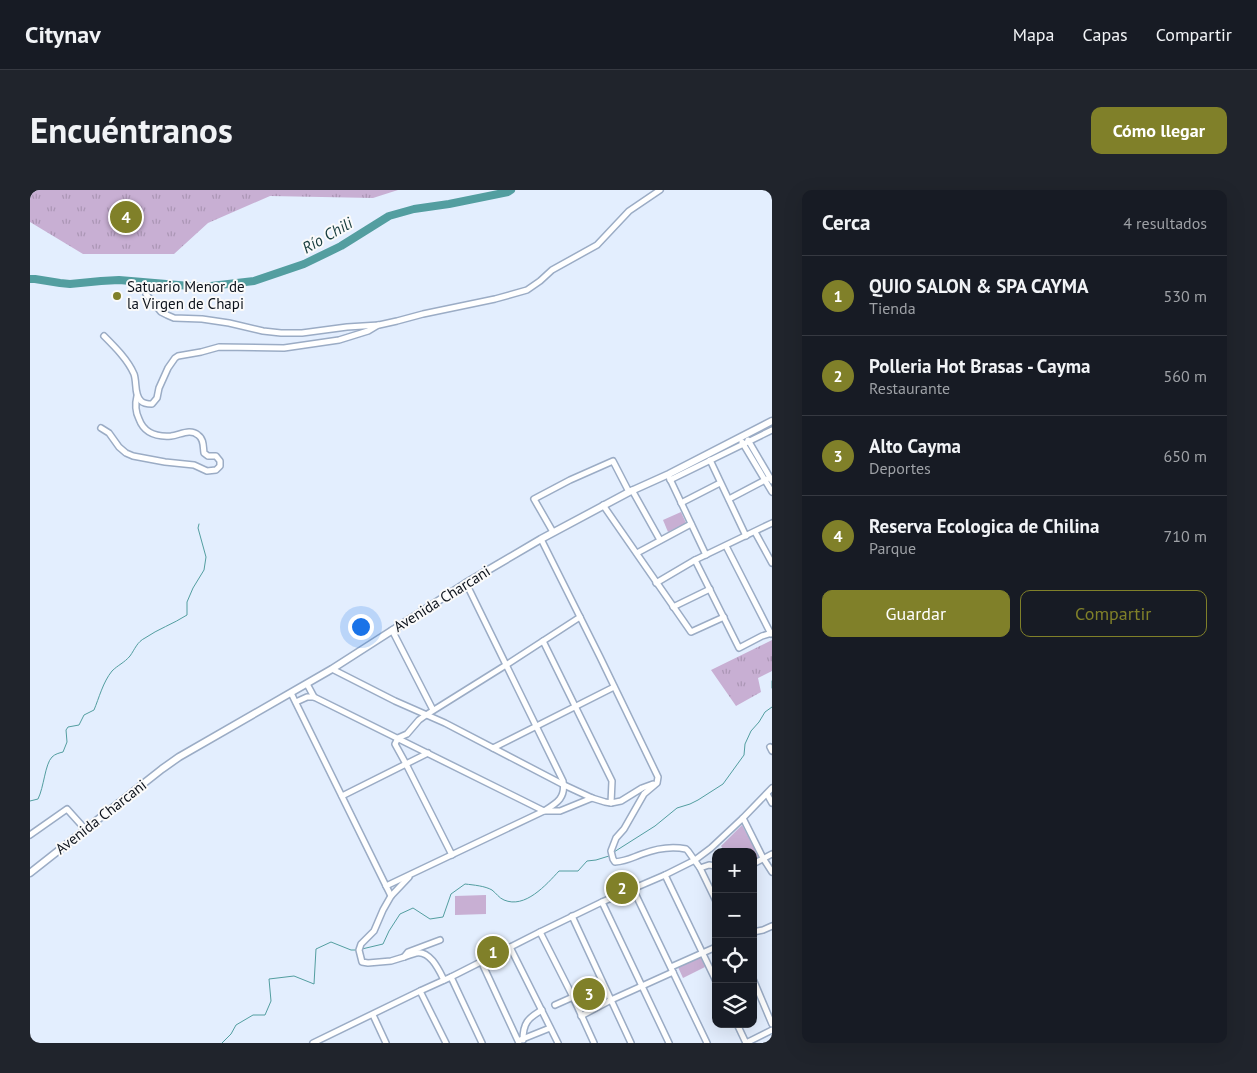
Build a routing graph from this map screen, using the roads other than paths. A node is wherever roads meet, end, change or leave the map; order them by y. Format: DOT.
graph roads {
  1 [pos="660,190"];
  2 [pos="146,294"];
  3 [pos="379,325"];
  4 [pos="104,336"];
  5 [pos="137,395"];
  6 [pos="772,421"];
  7 [pos="101,428"];
  8 [pos="772,430"];
  9 [pos="742,436"];
  10 [pos="746,443"];
  11 [pos="710,460"];
  12 [pos="668,477"];
  13 [pos="770,478"];
  14 [pos="720,483"];
  15 [pos="631,491"];
  16 [pos="772,492"];
  17 [pos="729,499"];
  18 [pos="682,503"];
  19 [pos="603,506"];
  20 [pos="772,523"];
  21 [pos="691,524"];
  22 [pos="553,532"];
  23 [pos="756,532"];
  24 [pos="746,536"];
  25 [pos="541,539"];
  26 [pos="660,540"];
  27 [pos="726,546"];
  28 [pos="637,553"];
  29 [pos="706,555"];
  30 [pos="695,560"];
  31 [pos="772,563"];
  32 [pos="656,582"];
  33 [pos="466,583"];
  34 [pos="710,588"];
  35 [pos="673,607"];
  36 [pos="580,617"];
  37 [pos="724,617"];
  38 [pos="392,630"];
  39 [pos="772,633"];
  40 [pos="543,642"];
  41 [pos="506,665"];
  42 [pos="332,669"];
  43 [pos="306,684"];
  44 [pos="614,687"];
  45 [pos="291,693"];
  46 [pos="314,698"];
  47 [pos="296,702"];
  48 [pos="575,706"];
  49 [pos="433,710"];
  50 [pos="426,715"];
  51 [pos="536,726"];
  52 [pos="398,738"];
  53 [pos="493,748"];
  54 [pos="428,753"];
  55 [pos="406,764"];
  56 [pos="657,782"];
  57 [pos="564,785"];
  58 [pos="772,788"];
  59 [pos="767,794"];
  60 [pos="342,796"];
  61 [pos="592,798"];
  62 [pos="611,803"];
  63 [pos="772,803"];
  64 [pos="544,811"];
  65 [pos="743,818"];
  66 [pos="85,829"];
  67 [pos="30,835"];
  68 [pos="772,854"];
  69 [pos="452,855"];
  70 [pos="764,858"];
  71 [pos="695,860"];
  72 [pos="757,862"];
  73 [pos="712,865"];
  74 [pos="700,868"];
  75 [pos="772,872"];
  76 [pos="30,873"];
  77 [pos="411,875"];
  78 [pos="665,875"];
  79 [pos="386,886"];
  80 [pos="633,889"];
  81 [pos="712,893"];
  82 [pos="390,896"];
  83 [pos="602,902"];
  84 [pos="572,916"];
  85 [pos="772,926"];
  86 [pos="757,931"];
  87 [pos="540,932"];
  88 [pos="440,940"];
  89 [pos="510,947"];
  90 [pos="712,949"];
  91 [pos="702,953"];
  92 [pos="404,957"];
  93 [pos="481,961"];
  94 [pos="672,969"];
  95 [pos="712,973"];
  96 [pos="451,977"];
  97 [pos="444,980"];
  98 [pos="755,983"];
  99 [pos="642,985"];
  100 [pos="420,991"];
  101 [pos="573,997"];
  102 [pos="611,1000"];
  103 [pos="555,1005"];
  104 [pos="542,1010"];
  105 [pos="373,1014"];
  106 [pos="581,1016"];
  107 [pos="772,1023"];
  108 [pos="550,1028"];
  109 [pos="739,1028"];
  110 [pos="772,1030"];
  111 [pos="519,1042"];
  112 [pos="313,1043"];
  113 [pos="386,1043"];
  114 [pos="446,1043"];
  115 [pos="482,1043"];
  116 [pos="558,1043"];
  117 [pos="594,1043"];
  118 [pos="631,1043"];
  119 [pos="670,1043"];
  120 [pos="707,1043"];
  121 [pos="746,1043"];
  1 -- 3 [label="street"];
  2 -- 3 [label="street"];
  3 -- 5 [label="street"];
  4 -- 5 [label="street"];
  5 -- 7 [label="street"];
  6 -- 9 [label="main road, Avenida Charcani"];
  8 -- 10 [label="street"];
  9 -- 10 [label="street"];
  9 -- 12 [label="main road, Avenida Charcani"];
  10 -- 11 [label="street"];
  10 -- 13 [label="street"];
  11 -- 12 [label="street"];
  11 -- 14 [label="street"];
  12 -- 15 [label="main road, Avenida Charcani"];
  12 -- 18 [label="street"];
  13 -- 16 [label="street"];
  13 -- 17 [label="street"];
  14 -- 17 [label="street"];
  14 -- 18 [label="street"];
  15 -- 19 [label="main road, Avenida Charcani"];
  15 -- 22 [label="street"];
  15 -- 26 [label="street"];
  17 -- 24 [label="street"];
  18 -- 21 [label="street"];
  19 -- 22 [label="main road, Avenida Charcani"];
  19 -- 28 [label="street"];
  20 -- 23 [label="street"];
  21 -- 26 [label="street"];
  21 -- 29 [label="street"];
  22 -- 25 [label="main road, Avenida Charcani"];
  23 -- 24 [label="street"];
  23 -- 31 [label="street"];
  24 -- 27 [label="street"];
  25 -- 33 [label="main road, Avenida Charcani"];
  25 -- 36 [label="street"];
  26 -- 28 [label="street"];
  27 -- 29 [label="street"];
  27 -- 39 [label="street"];
  28 -- 32 [label="street"];
  29 -- 30 [label="street"];
  30 -- 32 [label="street"];
  30 -- 34 [label="street"];
  32 -- 35 [label="street"];
  33 -- 38 [label="main road, Avenida Charcani"];
  33 -- 41 [label="street"];
  34 -- 35 [label="street"];
  34 -- 37 [label="street"];
  35 -- 37 [label="street"];
  36 -- 40 [label="street"];
  36 -- 44 [label="street"];
  37 -- 39 [label="street"];
  38 -- 42 [label="main road, Avenida Charcani"];
  38 -- 49 [label="street"];
  40 -- 41 [label="street"];
  40 -- 48 [label="street"];
  41 -- 49 [label="street"];
  41 -- 51 [label="street"];
  42 -- 43 [label="main road, Avenida Charcani"];
  42 -- 50 [label="street"];
  43 -- 45 [label="main road, Avenida Charcani"];
  43 -- 46 [label="street"];
  44 -- 48 [label="street"];
  44 -- 56 [label="street"];
  45 -- 47 [label="street"];
  45 -- 66 [label="main road, Avenida Charcani"];
  46 -- 47 [label="street"];
  46 -- 52 [label="street"];
  47 -- 60 [label="street"];
  48 -- 51 [label="street"];
  48 -- 62 [label="street"];
  49 -- 50 [label="street"];
  50 -- 52 [label="street"];
  50 -- 53 [label="street"];
  51 -- 53 [label="street"];
  51 -- 57 [label="street"];
  52 -- 54 [label="street"];
  52 -- 55 [label="street"];
  53 -- 57 [label="street"];
  54 -- 55 [label="street"];
  54 -- 64 [label="street"];
  55 -- 60 [label="street"];
  55 -- 69 [label="street"];
  56 -- 62 [label="street"];
  56 -- 71 [label="street"];
  57 -- 61 [label="street"];
  57 -- 64 [label="street"];
  58 -- 59 [label="street"];
  59 -- 63 [label="street"];
  59 -- 65 [label="street"];
  60 -- 79 [label="street"];
  61 -- 62 [label="street"];
  61 -- 64 [label="street"];
  64 -- 69 [label="street"];
  65 -- 70 [label="street"];
  65 -- 71 [label="street"];
  66 -- 67 [label="street"];
  66 -- 76 [label="main road, Avenida Charcani"];
  68 -- 70 [label="street"];
  69 -- 77 [label="street"];
  70 -- 72 [label="street"];
  70 -- 75 [label="street"];
  71 -- 74 [label="street"];
  71 -- 78 [label="street"];
  73 -- 74 [label="street"];
  74 -- 81 [label="street"];
  77 -- 79 [label="street"];
  77 -- 82 [label="street"];
  78 -- 80 [label="street"];
  78 -- 91 [label="street"];
  79 -- 82 [label="street"];
  80 -- 83 [label="street"];
  80 -- 94 [label="street"];
  82 -- 92 [label="street"];
  83 -- 84 [label="street"];
  83 -- 99 [label="street"];
  84 -- 87 [label="street"];
  84 -- 102 [label="street"];
  85 -- 86 [label="street"];
  87 -- 89 [label="street"];
  87 -- 101 [label="street"];
  88 -- 92 [label="street"];
  89 -- 93 [label="street"];
  89 -- 104 [label="street"];
  90 -- 91 [label="street"];
  91 -- 94 [label="street"];
  91 -- 95 [label="street"];
  92 -- 97 [label="street"];
  93 -- 96 [label="street"];
  93 -- 111 [label="street"];
  94 -- 99 [label="street"];
  94 -- 120 [label="street"];
  96 -- 97 [label="street"];
  96 -- 115 [label="street"];
  97 -- 100 [label="street"];
  98 -- 107 [label="street"];
  99 -- 102 [label="street"];
  99 -- 119 [label="street"];
  100 -- 105 [label="street"];
  100 -- 114 [label="street"];
  101 -- 103 [label="street"];
  101 -- 106 [label="street"];
  102 -- 106 [label="street"];
  102 -- 118 [label="street"];
  104 -- 108 [label="street"];
  104 -- 111 [label="street"];
  105 -- 112 [label="street"];
  105 -- 113 [label="street"];
  106 -- 117 [label="street"];
  108 -- 111 [label="street"];
  108 -- 116 [label="street"];
  109 -- 121 [label="street"];
  110 -- 121 [label="street"];
}
